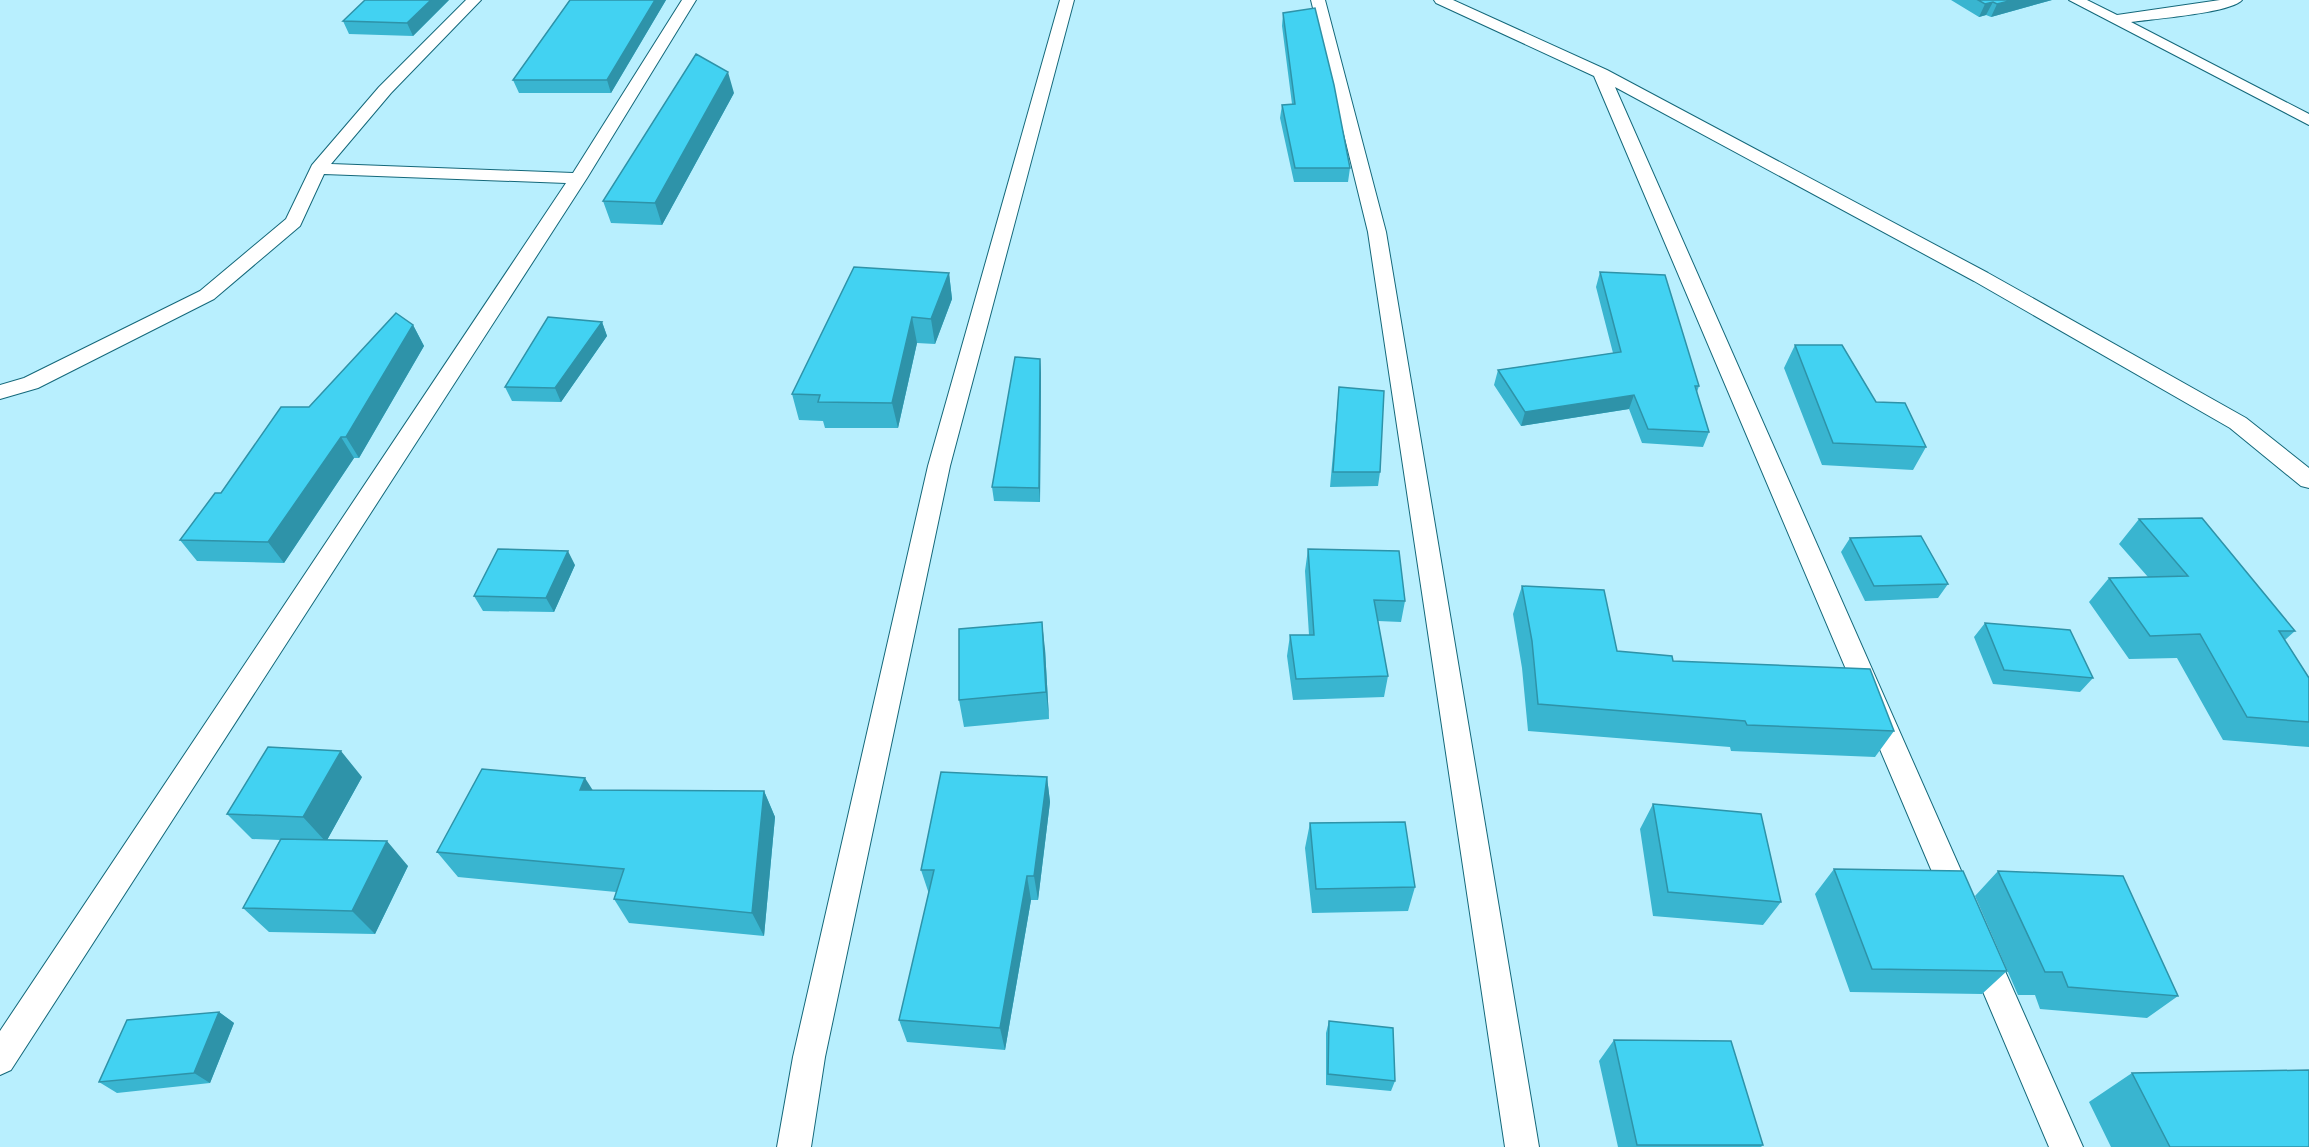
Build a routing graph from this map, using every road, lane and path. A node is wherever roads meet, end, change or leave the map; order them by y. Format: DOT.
graph roads {
  1 [pos="474,0"];
  2 [pos="689,0"];
  3 [pos="1067,0"];
  4 [pos="1318,0"];
  5 [pos="1441,0"];
  6 [pos="2076,0"];
  7 [pos="2235,0"];
  8 [pos="2116,20"];
  9 [pos="1601,74"];
  10 [pos="2309,120"];
  11 [pos="318,169"];
  12 [pos="578,178"];
  13 [pos="0,392"];
  14 [pos="2309,480"];
  15 [pos="0,1059"];
  16 [pos="794,1147"];
  17 [pos="1522,1147"];
  18 [pos="2066,1147"];
  1 -- 11 [label="lane"];
  2 -- 12 [label="lane"];
  3 -- 16 [label="lane"];
  4 -- 17 [label="lane"];
  5 -- 9 [label="lane"];
  6 -- 8 [label="lane"];
  7 -- 8 [label="lane"];
  8 -- 10 [label="lane"];
  9 -- 14 [label="lane"];
  9 -- 18 [label="lane"];
  11 -- 12 [label="lane"];
  11 -- 13 [label="lane"];
  12 -- 15 [label="lane"];
}
